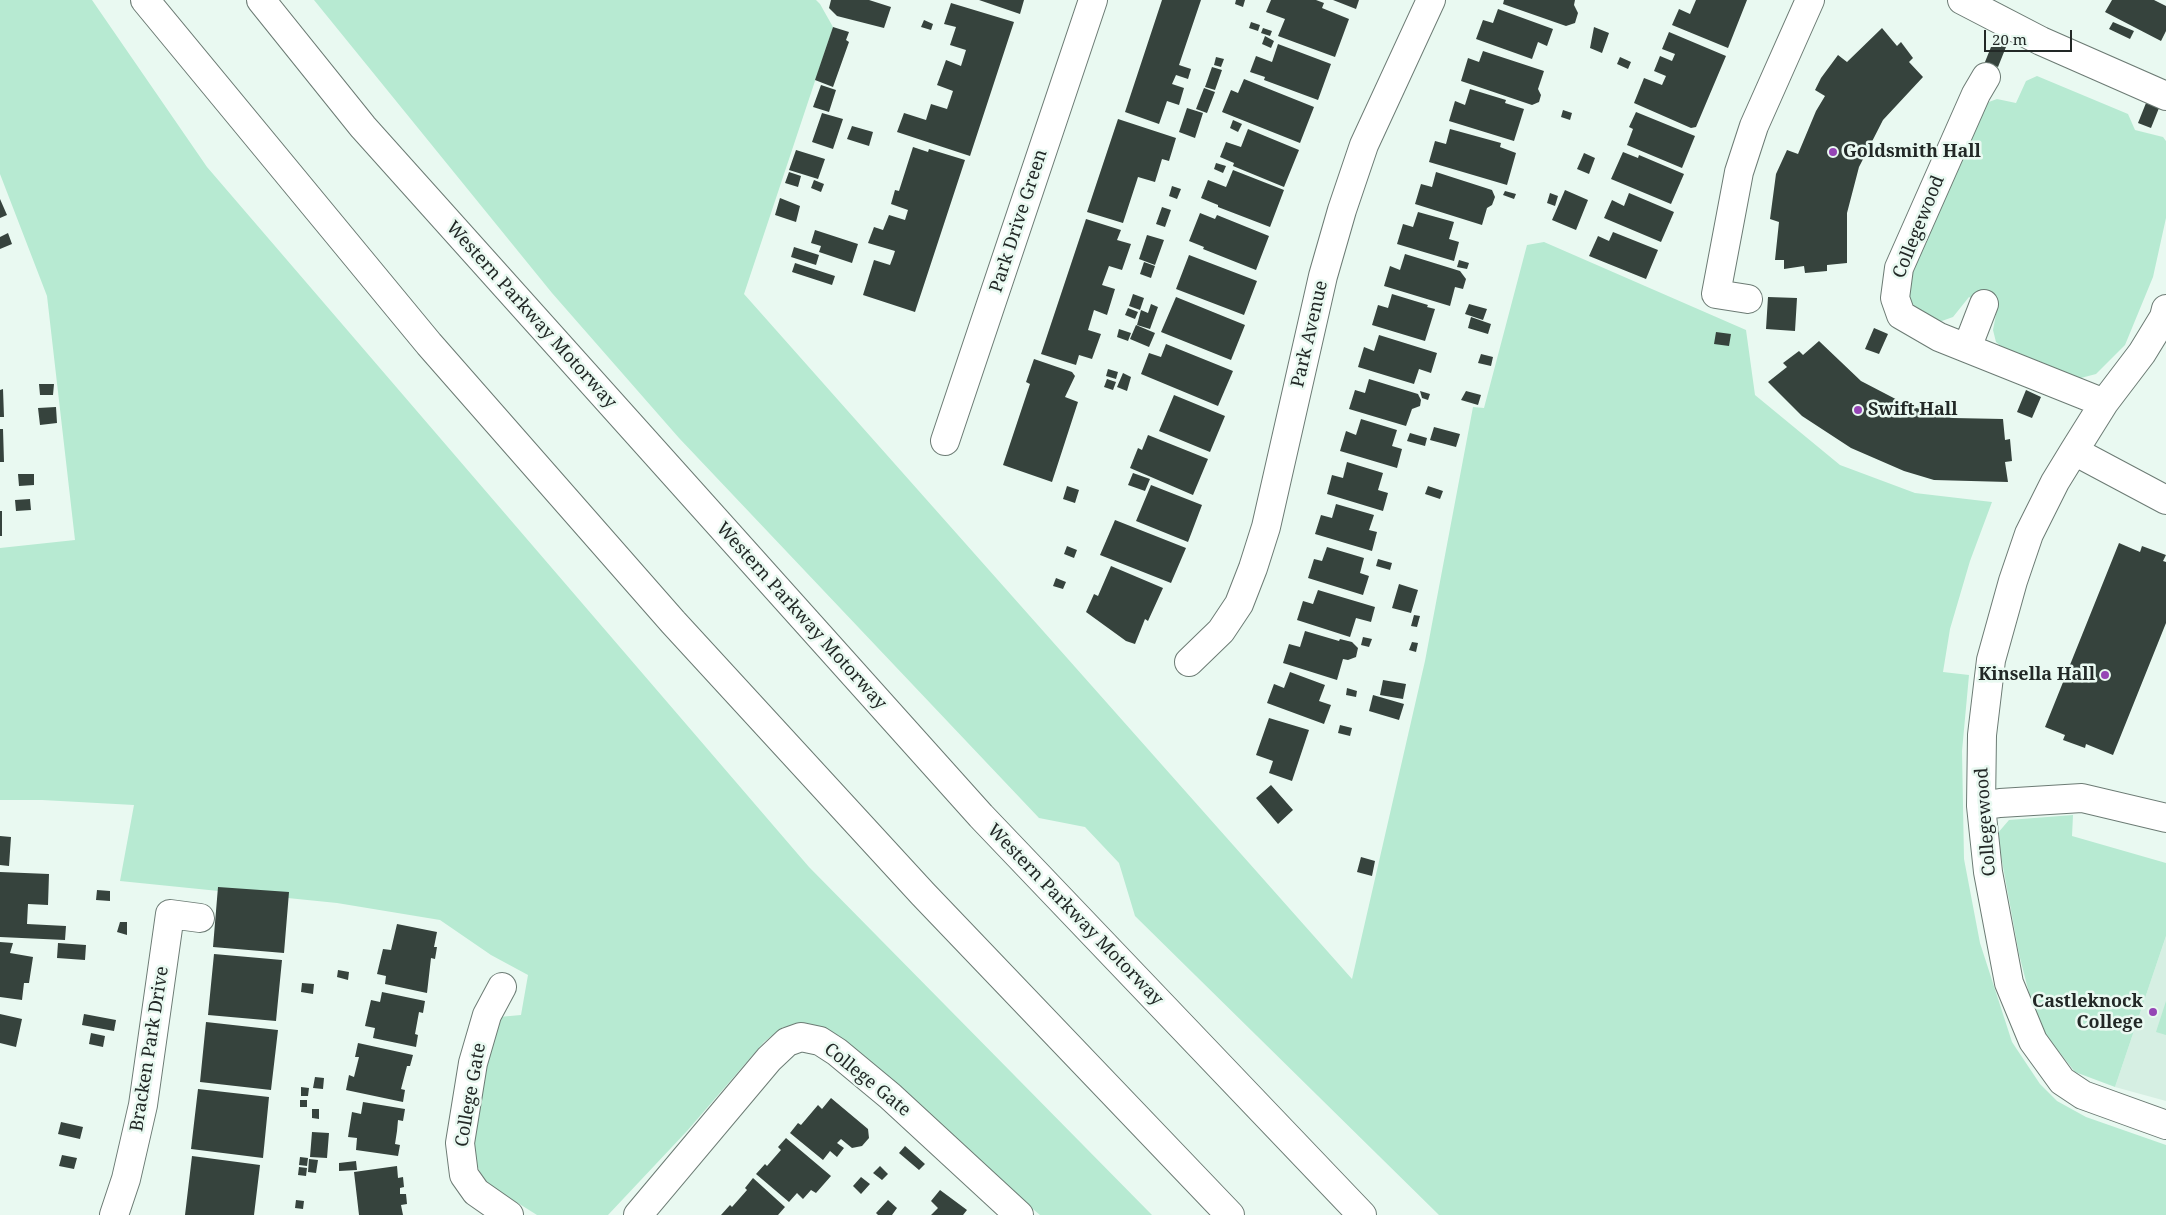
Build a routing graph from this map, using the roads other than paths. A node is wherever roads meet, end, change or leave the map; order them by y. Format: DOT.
graph roads {
  1 [pos="145,0"];
  2 [pos="261,0"];
  3 [pos="1093,0"];
  4 [pos="1430,0"];
  5 [pos="1810,0"];
  6 [pos="1962,0"];
  7 [pos="1986,76"];
  8 [pos="2166,96"];
  9 [pos="1748,299"];
  10 [pos="1984,304"];
  11 [pos="2166,309"];
  12 [pos="1967,348"];
  13 [pos="2104,403"];
  14 [pos="946,441"];
  15 [pos="2074,451"];
  16 [pos="2166,500"];
  17 [pos="1189,662"];
  18 [pos="1981,806"];
  19 [pos="2166,818"];
  20 [pos="200,918"];
  21 [pos="502,987"];
  22 [pos="2166,1125"];
  23 [pos="119,1213"];
  24 [pos="510,1215"];
  25 [pos="638,1215"];
  26 [pos="1019,1215"];
  27 [pos="1230,1215"];
  28 [pos="1362,1215"];
  1 -- 27 [label="main road"];
  2 -- 28 [label="main road, Western Parkway Motorway"];
  3 -- 14 [label="main road, Park Drive Green"];
  4 -- 17 [label="main road, Park Avenue"];
  5 -- 9 [label="main road"];
  6 -- 8 [label="main road"];
  7 -- 12 [label="main road, Collegewood"];
  10 -- 12 [label="main road"];
  11 -- 13 [label="main road, Collegewood"];
  12 -- 13 [label="main road, Collegewood"];
  13 -- 15 [label="main road, Collegewood"];
  15 -- 16 [label="main road"];
  15 -- 18 [label="main road, Collegewood"];
  18 -- 19 [label="main road"];
  18 -- 22 [label="main road, Collegewood"];
  20 -- 23 [label="main road, Bracken Park Drive"];
  21 -- 24 [label="main road, College Gate"];
  25 -- 26 [label="main road, College Gate"];
}
